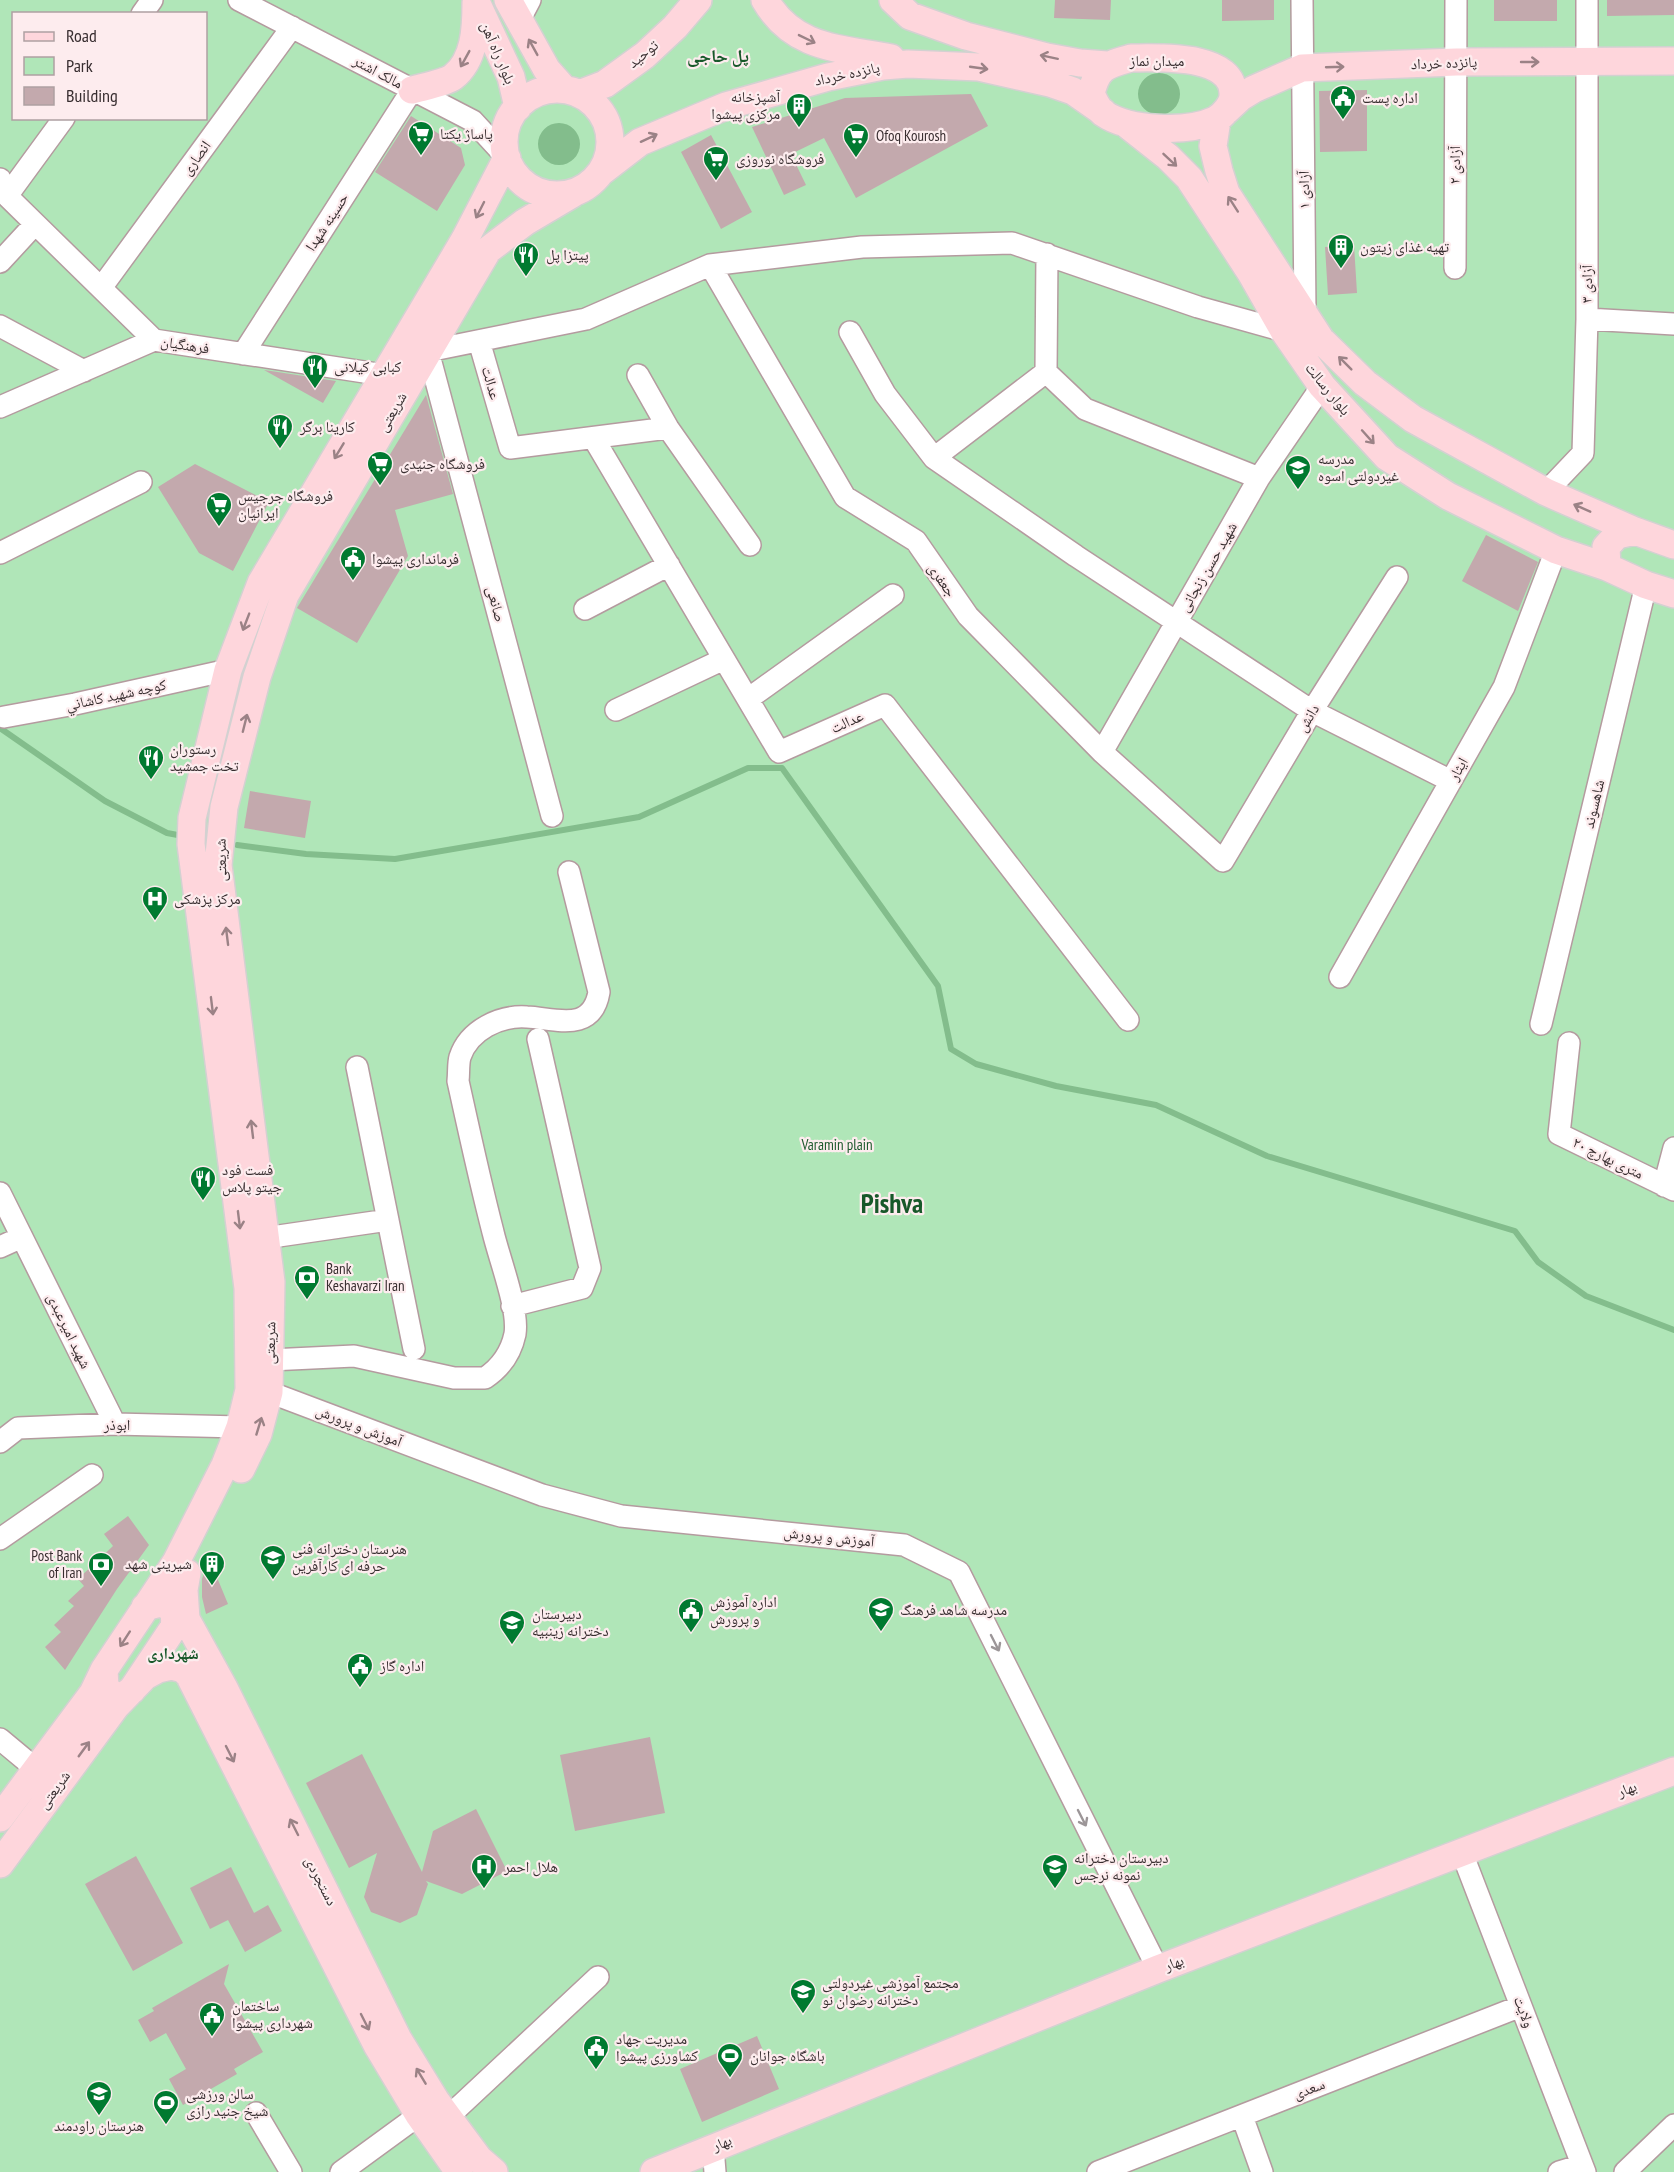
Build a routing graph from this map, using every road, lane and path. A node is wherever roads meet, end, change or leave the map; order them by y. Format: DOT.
graph roads {
  1 [pos="238,0"];
  2 [pos="698,0"];
  3 [pos="765,0"];
  4 [pos="892,0"];
  5 [pos="1302,0"];
  6 [pos="1456,0"];
  7 [pos="1587,0"];
  8 [pos="476,1"];
  9 [pos="519,7"];
  10 [pos="292,27"];
  11 [pos="1587,61"];
  12 [pos="1674,61"];
  13 [pos="1456,62"];
  14 [pos="944,65"];
  15 [pos="1107,65"];
  16 [pos="1208,65"];
  17 [pos="1302,68"];
  18 [pos="412,90"];
  19 [pos="571,91"];
  20 [pos="518,107"];
  21 [pos="1221,115"];
  22 [pos="1114,118"];
  23 [pos="62,120"];
  24 [pos="507,158"];
  25 [pos="601,172"];
  26 [pos="3,187"];
  27 [pos="574,193"];
  28 [pos="35,224"];
  29 [pos="1047,254"];
  30 [pos="0,262"];
  31 [pos="710,265"];
  32 [pos="1455,268"];
  33 [pos="101,288"];
  34 [pos="1305,312"];
  35 [pos="1587,319"];
  36 [pos="1674,324"];
  37 [pos="0,326"];
  38 [pos="850,332"];
  39 [pos="1284,332"];
  40 [pos="154,340"];
  41 [pos="479,341"];
  42 [pos="428,351"];
  43 [pos="243,354"];
  44 [pos="84,371"];
  45 [pos="1046,372"];
  46 [pos="384,375"];
  47 [pos="638,375"];
  48 [pos="1322,386"];
  49 [pos="0,407"];
  50 [pos="668,428"];
  51 [pos="594,439"];
  52 [pos="934,458"];
  53 [pos="1259,478"];
  54 [pos="141,482"];
  55 [pos="1546,492"];
  56 [pos="1660,537"];
  57 [pos="750,545"];
  58 [pos="1556,550"];
  59 [pos="0,553"];
  60 [pos="669,565"];
  61 [pos="1607,567"];
  62 [pos="1397,577"];
  63 [pos="1646,585"];
  64 [pos="1674,594"];
  65 [pos="893,595"];
  66 [pos="585,609"];
  67 [pos="1176,623"];
  68 [pos="724,659"];
  69 [pos="228,670"];
  70 [pos="748,699"];
  71 [pos="616,710"];
  72 [pos="1312,711"];
  73 [pos="4,717"];
  74 [pos="1102,752"];
  75 [pos="1451,781"];
  76 [pos="552,816"];
  77 [pos="1223,861"];
  78 [pos="569,872"];
  79 [pos="1340,978"];
  80 [pos="1128,1020"];
  81 [pos="1541,1024"];
  82 [pos="538,1039"];
  83 [pos="1569,1043"];
  84 [pos="357,1067"];
  85 [pos="1674,1148"];
  86 [pos="1669,1188"];
  87 [pos="0,1193"];
  88 [pos="388,1220"];
  89 [pos="22,1237"];
  90 [pos="265,1238"];
  91 [pos="0,1247"];
  92 [pos="512,1306"];
  93 [pos="414,1349"];
  94 [pos="270,1360"];
  95 [pos="269,1392"];
  96 [pos="115,1424"];
  97 [pos="240,1427"];
  98 [pos="0,1442"];
  99 [pos="93,1475"];
  100 [pos="0,1539"];
  101 [pos="188,1573"];
  102 [pos="145,1607"];
  103 [pos="174,1620"];
  104 [pos="202,1647"];
  105 [pos="104,1671"];
  106 [pos="132,1690"];
  107 [pos="214,1695"];
  108 [pos="0,1739"];
  109 [pos="36,1769"];
  110 [pos="1674,1772"];
  111 [pos="0,1818"];
  112 [pos="1462,1853"];
  113 [pos="0,1864"];
  114 [pos="1158,1969"];
  115 [pos="353,1974"];
  116 [pos="598,1977"];
  117 [pos="1521,2006"];
  118 [pos="256,2113"];
  119 [pos="419,2115"];
  120 [pos="1242,2116"];
  121 [pos="448,2117"];
  122 [pos="1674,2125"];
  123 [pos="714,2159"];
  124 [pos="1119,2168"];
  125 [pos="667,2169"];
  126 [pos="1584,2169"];
  127 [pos="291,2172"];
  128 [pos="341,2172"];
  129 [pos="459,2172"];
  130 [pos="494,2172"];
  131 [pos="1098,2172"];
  132 [pos="1262,2172"];
  133 [pos="1559,2172"];
  134 [pos="1625,2172"];
  1 -- 10 [label="street, مالک اشتر"];
  2 -- 19 [label="main road, توحید"];
  3 -- 14 [label="main road, one-way"];
  15 -- 4 [label="main road, one-way"];
  5 -- 17 [label="street, آزادی ۱"];
  6 -- 13 [label="street, آزادی ۲"];
  7 -- 11 [label="street, آزادی ۳"];
  8 -- 18 [label="main road, one-way"];
  8 -- 20 [label="main road, بلوار راه آهن"];
  19 -- 9 [label="main road, one-way"];
  10 -- 18 [label="street, مالک اشتر"];
  10 -- 33 [label="street, انصاری"];
  11 -- 12 [label="main road, پانزده خرداد"];
  13 -- 11 [label="main road, پانزده خرداد, one-way"];
  11 -- 35 [label="street, آزادی ۳"];
  17 -- 13 [label="main road, پانزده خرداد, one-way"];
  13 -- 32 [label="street, آزادی ۲"];
  14 -- 22 [label="main road, پانزده خرداد, one-way"];
  25 -- 14 [label="main road, پانزده خرداد, one-way"];
  15 -- 16 [label="main road, میدان نماز"];
  15 -- 22 [label="main road, میدان نماز"];
  16 -- 17 [label="main road"];
  16 -- 21 [label="main road, میدان نماز"];
  17 -- 21 [label="main road, پانزده خرداد"];
  17 -- 34 [label="street, آزادی ۱"];
  18 -- 24 [label="street, مالک اشتر"];
  18 -- 43 [label="street, حسینه شهدا"];
  19 -- 20 [label="main road"];
  19 -- 25 [label="main road"];
  20 -- 24 [label="main road"];
  21 -- 22 [label="main road"];
  34 -- 21 [label="main road, بلوار رسالت, one-way"];
  22 -- 39 [label="main road, بلوار رسالت, one-way"];
  23 -- 26 [label="street"];
  24 -- 27 [label="main road"];
  24 -- 46 [label="main road, شریعتی, one-way"];
  25 -- 27 [label="main road"];
  26 -- 28 [label="street, فرهنگیان"];
  27 -- 42 [label="main road, شریعتی"];
  28 -- 30 [label="street"];
  28 -- 33 [label="street, فرهنگیان"];
  29 -- 31 [label="street"];
  29 -- 39 [label="street"];
  29 -- 45 [label="street"];
  31 -- 41 [label="street"];
  31 -- 74 [label="street, جعفری"];
  33 -- 40 [label="street, فرهنگیان"];
  55 -- 34 [label="main road, بلوار رسالت, one-way"];
  35 -- 36 [label="street"];
  35 -- 55 [label="street, آزادی ۳"];
  37 -- 44 [label="street"];
  38 -- 52 [label="street"];
  39 -- 48 [label="main road, بلوار رسالت"];
  40 -- 43 [label="street, فرهنگیان"];
  40 -- 44 [label="street"];
  41 -- 42 [label="street"];
  41 -- 51 [label="street, عدالت"];
  42 -- 76 [label="street, صانعی"];
  90 -- 42 [label="main road, شریعتی, one-way"];
  43 -- 46 [label="street, فرهنگیان"];
  44 -- 49 [label="street"];
  45 -- 52 [label="street"];
  45 -- 53 [label="street"];
  46 -- 69 [label="main road, شریعتی, one-way"];
  47 -- 50 [label="street"];
  48 -- 53 [label="street, شهید حسن زنجانی"];
  48 -- 58 [label="main road, بلوار رسالت, one-way"];
  50 -- 51 [label="street, عدالت"];
  50 -- 57 [label="street"];
  51 -- 60 [label="street, عدالت"];
  52 -- 67 [label="street"];
  53 -- 67 [label="street, شهید حسن زنجانی"];
  54 -- 59 [label="street"];
  56 -- 55 [label="main road, بلوار رسالت, one-way"];
  56 -- 61 [label="main road"];
  58 -- 61 [label="main road, بلوار رسالت"];
  58 -- 75 [label="street, ایثار"];
  60 -- 66 [label="street"];
  60 -- 68 [label="street, عدالت"];
  61 -- 63 [label="main road, بلوار رسالت"];
  62 -- 72 [label="street, دانش"];
  63 -- 64 [label="main road, بلوار رسالت"];
  63 -- 81 [label="street, شاهسوند"];
  65 -- 70 [label="street"];
  67 -- 72 [label="street"];
  67 -- 74 [label="street, شهید حسن زنجانی"];
  68 -- 70 [label="street, عدالت"];
  68 -- 71 [label="street"];
  69 -- 73 [label="street, كوچه شهيد كاشاني"];
  69 -- 97 [label="main road, شریعتی, one-way"];
  70 -- 80 [label="street, عدالت"];
  72 -- 75 [label="street"];
  72 -- 77 [label="street, دانش"];
  74 -- 77 [label="street, جعفری"];
  75 -- 79 [label="street, ایثار"];
  78 -- 92 [label="street"];
  82 -- 92 [label="street"];
  83 -- 86 [label="street, ۲۰ متری بهارچ"];
  84 -- 88 [label="street"];
  85 -- 86 [label="street"];
  87 -- 89 [label="street, شهید امیرعبدی"];
  88 -- 90 [label="street"];
  88 -- 93 [label="street"];
  89 -- 91 [label="street"];
  89 -- 96 [label="street, شهید امیرعبدی"];
  90 -- 94 [label="main road, شریعتی"];
  92 -- 94 [label="street"];
  94 -- 95 [label="main road, شریعتی"];
  101 -- 95 [label="main road, شریعتی, one-way"];
  95 -- 114 [label="street, آموزش و پرورش, one-way"];
  96 -- 97 [label="street, ابوذر"];
  96 -- 98 [label="street, ابوذر"];
  97 -- 102 [label="main road, شریعتی"];
  99 -- 100 [label="street"];
  101 -- 103 [label="main road, شریعتی"];
  101 -- 104 [label="main road, دستجردی"];
  102 -- 103 [label="main road"];
  102 -- 105 [label="main road, شریعتی, one-way"];
  103 -- 104 [label="main road"];
  103 -- 106 [label="main road, شریعتی"];
  104 -- 107 [label="main road, دستجردی"];
  105 -- 106 [label="main road"];
  105 -- 109 [label="main road, شریعتی"];
  106 -- 107 [label="main road, دستجردی"];
  113 -- 106 [label="main road, شریعتی, one-way"];
  107 -- 115 [label="main road, دستجردی"];
  108 -- 109 [label="street"];
  109 -- 111 [label="main road, شریعتی"];
  110 -- 112 [label="main road, بهار"];
  112 -- 114 [label="main road, بهار"];
  112 -- 117 [label="street, ولایت"];
  114 -- 123 [label="main road, بهار"];
  115 -- 119 [label="main road, دستجردی, one-way"];
  121 -- 115 [label="main road, دستجردی, one-way"];
  116 -- 121 [label="street"];
  117 -- 120 [label="street, سعدی"];
  117 -- 126 [label="street, ولایت"];
  118 -- 127 [label="street"];
  119 -- 128 [label="street"];
  119 -- 129 [label="main road, دستجردی"];
  120 -- 124 [label="street, سعدی"];
  120 -- 132 [label="street"];
  121 -- 130 [label="main road, دستجردی"];
  122 -- 134 [label="street"];
  123 -- 125 [label="main road, بهار"];
  124 -- 131 [label="street, سعدی"];
  126 -- 133 [label="street"];
}
